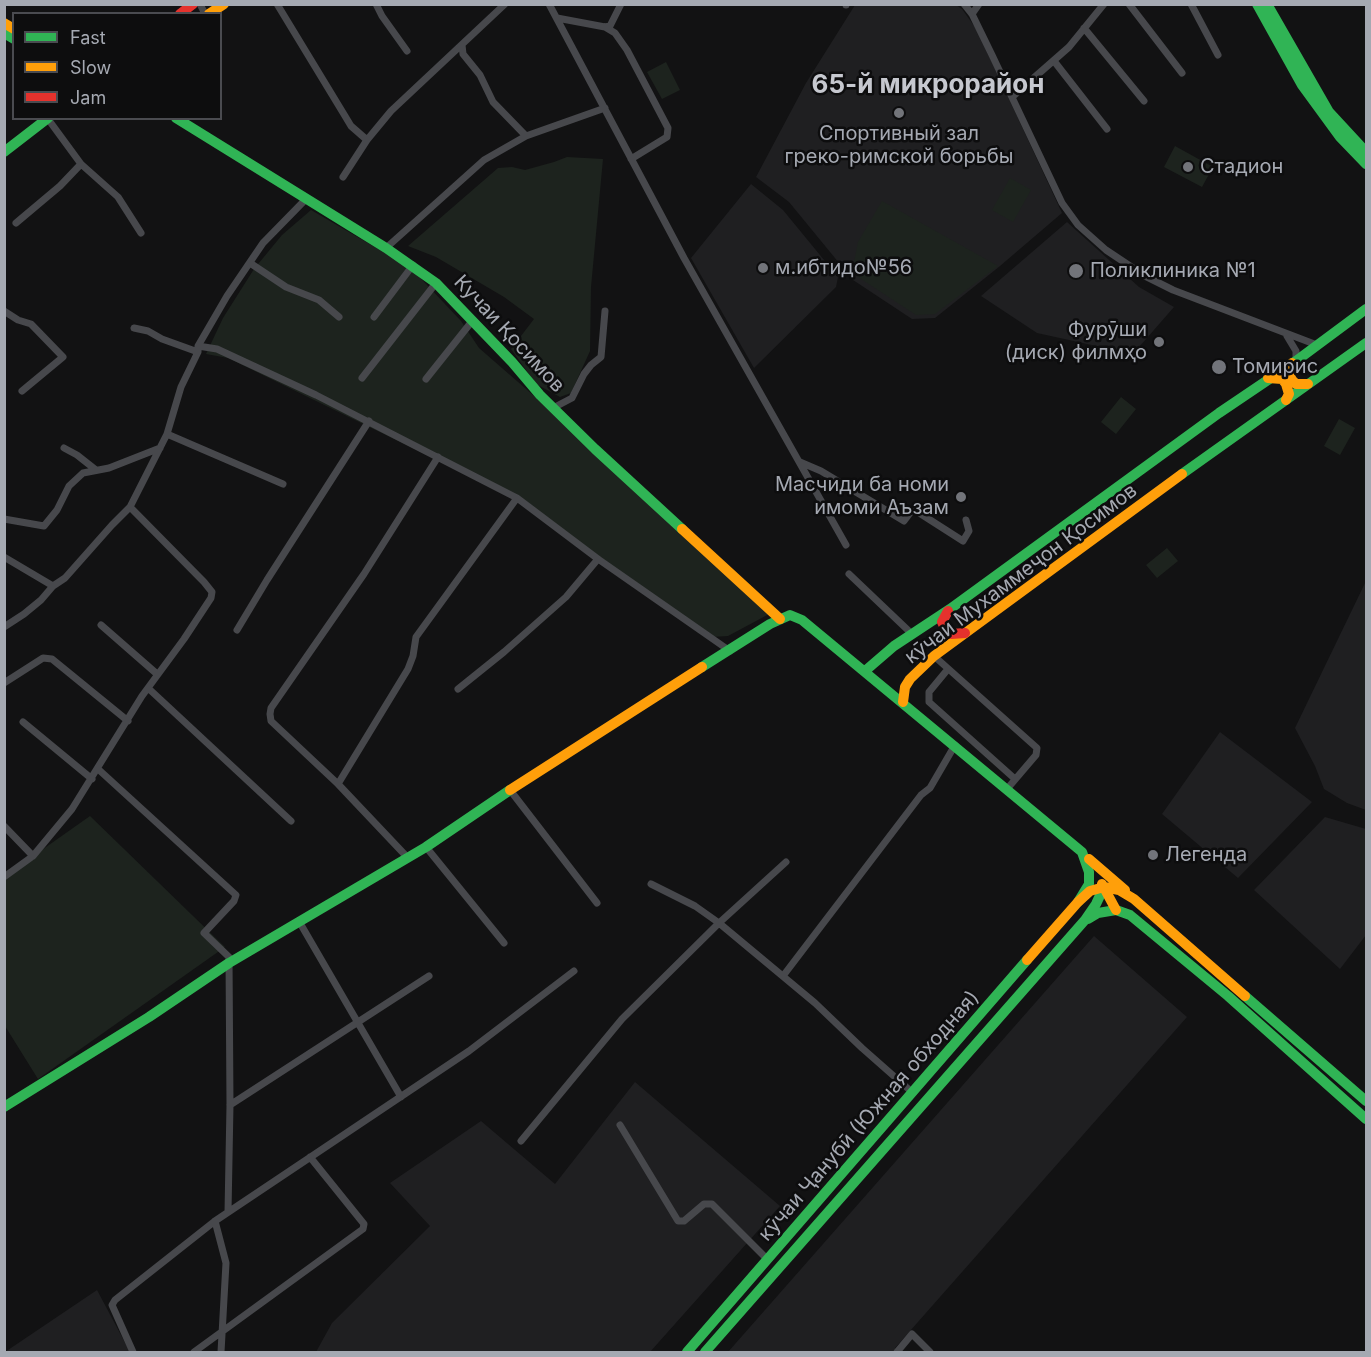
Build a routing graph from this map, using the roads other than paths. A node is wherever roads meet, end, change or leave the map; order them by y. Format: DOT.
graph roads {
  1 [pos="277,4"];
  2 [pos="376,4"];
  3 [pos="505,4"];
  4 [pos="549,4"];
  5 [pos="621,4"];
  6 [pos="964,4"];
  7 [pos="979,4"];
  8 [pos="1104,4"];
  9 [pos="1129,4"];
  10 [pos="1191,4"];
  11 [pos="1257,4"];
  12 [pos="1267,4"];
  13 [pos="972,14"];
  14 [pos="557,18"];
  15 [pos="606,27"];
  16 [pos="1084,28"];
  17 [pos="462,45"];
  18 [pos="407,51"];
  19 [pos="1218,55"];
  20 [pos="1054,61"];
  21 [pos="1182,73"];
  22 [pos="1012,97"];
  23 [pos="1144,101"];
  24 [pos="605,108"];
  25 [pos="45,120"];
  26 [pos="49,120"];
  27 [pos="179,120"];
  28 [pos="1107,129"];
  29 [pos="526,136"];
  30 [pos="368,140"];
  31 [pos="4,152"];
  32 [pos="1366,152"];
  33 [pos="631,159"];
  34 [pos="81,164"];
  35 [pos="1366,164"];
  36 [pos="343,177"];
  37 [pos="306,199"];
  38 [pos="16,223"];
  39 [pos="141,233"];
  40 [pos="386,248"];
  41 [pos="250,263"];
  42 [pos="413,265"];
  43 [pos="436,283"];
  44 [pos="1366,309"];
  45 [pos="4,311"];
  46 [pos="604,311"];
  47 [pos="339,317"];
  48 [pos="374,317"];
  49 [pos="473,320"];
  50 [pos="134,328"];
  51 [pos="1286,334"];
  52 [pos="1366,343"];
  53 [pos="1317,345"];
  54 [pos="198,349"];
  55 [pos="1294,362"];
  56 [pos="362,378"];
  57 [pos="1268,378"];
  58 [pos="426,379"];
  59 [pos="1310,384"];
  60 [pos="22,391"];
  61 [pos="1286,400"];
  62 [pos="553,408"];
  63 [pos="369,421"];
  64 [pos="167,434"];
  65 [pos="64,448"];
  66 [pos="160,448"];
  67 [pos="438,458"];
  68 [pos="800,462"];
  69 [pos="96,470"];
  70 [pos="283,484"];
  71 [pos="517,498"];
  72 [pos="130,507"];
  73 [pos="4,519"];
  74 [pos="966,520"];
  75 [pos="846,545"];
  76 [pos="4,557"];
  77 [pos="598,559"];
  78 [pos="849,574"];
  79 [pos="53,586"];
  80 [pos="950,609"];
  81 [pos="780,619"];
  82 [pos="101,625"];
  83 [pos="4,627"];
  84 [pos="237,630"];
  85 [pos="966,632"];
  86 [pos="912,634"];
  87 [pos="730,651"];
  88 [pos="934,656"];
  89 [pos="948,669"];
  90 [pos="865,671"];
  91 [pos="157,674"];
  92 [pos="4,683"];
  93 [pos="148,688"];
  94 [pos="458,689"];
  95 [pos="903,702"];
  96 [pos="128,721"];
  97 [pos="24,722"];
  98 [pos="955,745"];
  99 [pos="98,769"];
  100 [pos="92,779"];
  101 [pos="1015,779"];
  102 [pos="338,784"];
  103 [pos="1007,789"];
  104 [pos="510,790"];
  105 [pos="291,821"];
  106 [pos="4,826"];
  107 [pos="426,847"];
  108 [pos="33,856"];
  109 [pos="1085,856"];
  110 [pos="408,858"];
  111 [pos="786,862"];
  112 [pos="4,877"];
  113 [pos="651,884"];
  114 [pos="1104,887"];
  115 [pos="1134,899"];
  116 [pos="1078,902"];
  117 [pos="597,903"];
  118 [pos="1116,910"];
  119 [pos="1085,921"];
  120 [pos="300,923"];
  121 [pos="719,923"];
  122 [pos="504,943"];
  123 [pos="229,963"];
  124 [pos="574,971"];
  125 [pos="429,976"];
  126 [pos="783,976"];
  127 [pos="358,1024"];
  128 [pos="913,1093"];
  129 [pos="401,1097"];
  130 [pos="1366,1101"];
  131 [pos="230,1105"];
  132 [pos="4,1107"];
  133 [pos="1366,1119"];
  134 [pos="620,1125"];
  135 [pos="521,1141"];
  136 [pos="310,1157"];
  137 [pos="228,1212"];
  138 [pos="215,1221"];
  139 [pos="768,1260"];
  140 [pos="222,1333"];
  141 [pos="133,1353"];
  142 [pos="194,1353"];
  143 [pos="221,1353"];
  144 [pos="687,1353"];
  145 [pos="705,1353"];
  146 [pos="897,1353"];
  147 [pos="930,1353"];
  1 -- 30 [label="street"];
  2 -- 18 [label="street"];
  3 -- 17 [label="street"];
  4 -- 14 [label="street"];
  5 -- 15 [label="street"];
  6 -- 13 [label="street"];
  7 -- 13 [label="street"];
  8 -- 16 [label="street"];
  9 -- 21 [label="street"];
  10 -- 19 [label="street"];
  11 -- 35 [label="street"];
  12 -- 32 [label="street"];
  13 -- 22 [label="street"];
  14 -- 15 [label="street"];
  14 -- 24 [label="street"];
  15 -- 33 [label="street"];
  16 -- 20 [label="street"];
  16 -- 23 [label="street"];
  17 -- 29 [label="street"];
  17 -- 30 [label="street"];
  20 -- 22 [label="street"];
  20 -- 28 [label="street"];
  22 -- 51 [label="street"];
  24 -- 29 [label="street"];
  24 -- 33 [label="street"];
  25 -- 31 [label="street"];
  26 -- 34 [label="street"];
  27 -- 37 [label="street, Кучаи Қосимов"];
  29 -- 40 [label="street"];
  30 -- 36 [label="street"];
  33 -- 68 [label="street"];
  34 -- 38 [label="street"];
  34 -- 39 [label="street"];
  37 -- 40 [label="street, Кучаи Қосимов"];
  37 -- 41 [label="street"];
  40 -- 42 [label="street, Кучаи Қосимов"];
  41 -- 47 [label="street"];
  41 -- 54 [label="street"];
  42 -- 43 [label="street, Кучаи Қосимов"];
  42 -- 48 [label="street"];
  43 -- 49 [label="street, Кучаи Қосимов"];
  43 -- 56 [label="street"];
  44 -- 53 [label="street, кӯчаи Мухаммеҷон Қосимов"];
  45 -- 60 [label="street"];
  46 -- 62 [label="street"];
  49 -- 58 [label="street"];
  49 -- 62 [label="street, Кучаи Қосимов"];
  50 -- 54 [label="street"];
  51 -- 53 [label="street"];
  51 -- 55 [label="street"];
  52 -- 59 [label="street, кӯчаи Мухаммеҷон Қосимов"];
  53 -- 55 [label="street, кӯчаи Мухаммеҷон Қосимов"];
  54 -- 63 [label="street"];
  54 -- 64 [label="street"];
  55 -- 57 [label="street, кӯчаи Мухаммеҷон Қосимов"];
  55 -- 59 [label="street"];
  57 -- 61 [label="street"];
  57 -- 80 [label="street, кӯчаи Мухаммеҷон Қосимов"];
  59 -- 61 [label="street, кӯчаи Мухаммеҷон Қосимов"];
  61 -- 85 [label="street, кӯчаи Мухаммеҷон Қосимов"];
  62 -- 81 [label="street, Кучаи Қосимов"];
  63 -- 67 [label="street"];
  63 -- 84 [label="street"];
  64 -- 66 [label="street"];
  64 -- 70 [label="street"];
  65 -- 69 [label="street"];
  66 -- 69 [label="street"];
  66 -- 72 [label="street"];
  67 -- 71 [label="street"];
  67 -- 102 [label="street"];
  68 -- 74 [label="street"];
  68 -- 75 [label="street"];
  69 -- 73 [label="street"];
  71 -- 77 [label="street"];
  71 -- 102 [label="street"];
  72 -- 79 [label="street"];
  72 -- 91 [label="street"];
  76 -- 79 [label="street"];
  77 -- 87 [label="street"];
  77 -- 94 [label="street"];
  78 -- 86 [label="street"];
  79 -- 83 [label="street"];
  80 -- 85 [label="street"];
  80 -- 86 [label="street, кӯчаи Мухаммеҷон Қосимов"];
  81 -- 87 [label="street"];
  81 -- 90 [label="street"];
  82 -- 91 [label="street"];
  85 -- 88 [label="street, кӯчаи Мухаммеҷон Қосимов"];
  86 -- 90 [label="street, кӯчаи Мухаммеҷон Қосимов"];
  87 -- 104 [label="street"];
  88 -- 89 [label="street"];
  88 -- 95 [label="street, кӯчаи Мухаммеҷон Қосимов"];
  89 -- 101 [label="street"];
  89 -- 101 [label="street"];
  90 -- 95 [label="street"];
  91 -- 93 [label="street"];
  92 -- 96 [label="street"];
  93 -- 96 [label="street"];
  93 -- 105 [label="street"];
  95 -- 98 [label="street"];
  96 -- 99 [label="street"];
  97 -- 100 [label="street"];
  98 -- 103 [label="street"];
  98 -- 126 [label="street"];
  99 -- 100 [label="street"];
  99 -- 123 [label="street"];
  100 -- 108 [label="street"];
  101 -- 103 [label="street"];
  102 -- 110 [label="street"];
  103 -- 109 [label="street"];
  104 -- 107 [label="street"];
  104 -- 117 [label="street"];
  106 -- 108 [label="street"];
  107 -- 110 [label="street"];
  107 -- 122 [label="street"];
  108 -- 112 [label="street"];
  109 -- 114 [label="street"];
  109 -- 115 [label="street"];
  109 -- 116 [label="street"];
  110 -- 120 [label="street"];
  111 -- 121 [label="street"];
  113 -- 121 [label="street"];
  114 -- 115 [label="street"];
  114 -- 116 [label="street"];
  114 -- 118 [label="street"];
  114 -- 119 [label="street"];
  115 -- 130 [label="street"];
  116 -- 128 [label="street, кӯчаи Ҷанубӣ (Южная обходная)"];
  118 -- 119 [label="street"];
  118 -- 133 [label="street"];
  119 -- 145 [label="street, кӯчаи Ҷанубӣ (Южная обходная)"];
  120 -- 123 [label="street"];
  120 -- 127 [label="street"];
  121 -- 126 [label="street"];
  121 -- 135 [label="street"];
  123 -- 131 [label="street"];
  123 -- 132 [label="street"];
  124 -- 129 [label="street"];
  125 -- 127 [label="street"];
  126 -- 128 [label="street"];
  127 -- 129 [label="street"];
  127 -- 131 [label="street"];
  128 -- 139 [label="street, кӯчаи Ҷанубӣ (Южная обходная)"];
  129 -- 136 [label="street"];
  131 -- 137 [label="street"];
  134 -- 139 [label="street"];
  136 -- 137 [label="street"];
  136 -- 140 [label="street"];
  137 -- 138 [label="street"];
  138 -- 140 [label="street"];
  138 -- 141 [label="street"];
  139 -- 144 [label="street, кӯчаи Ҷанубӣ (Южная обходная)"];
  140 -- 142 [label="street"];
  140 -- 143 [label="street"];
  146 -- 147 [label="street"];
}
